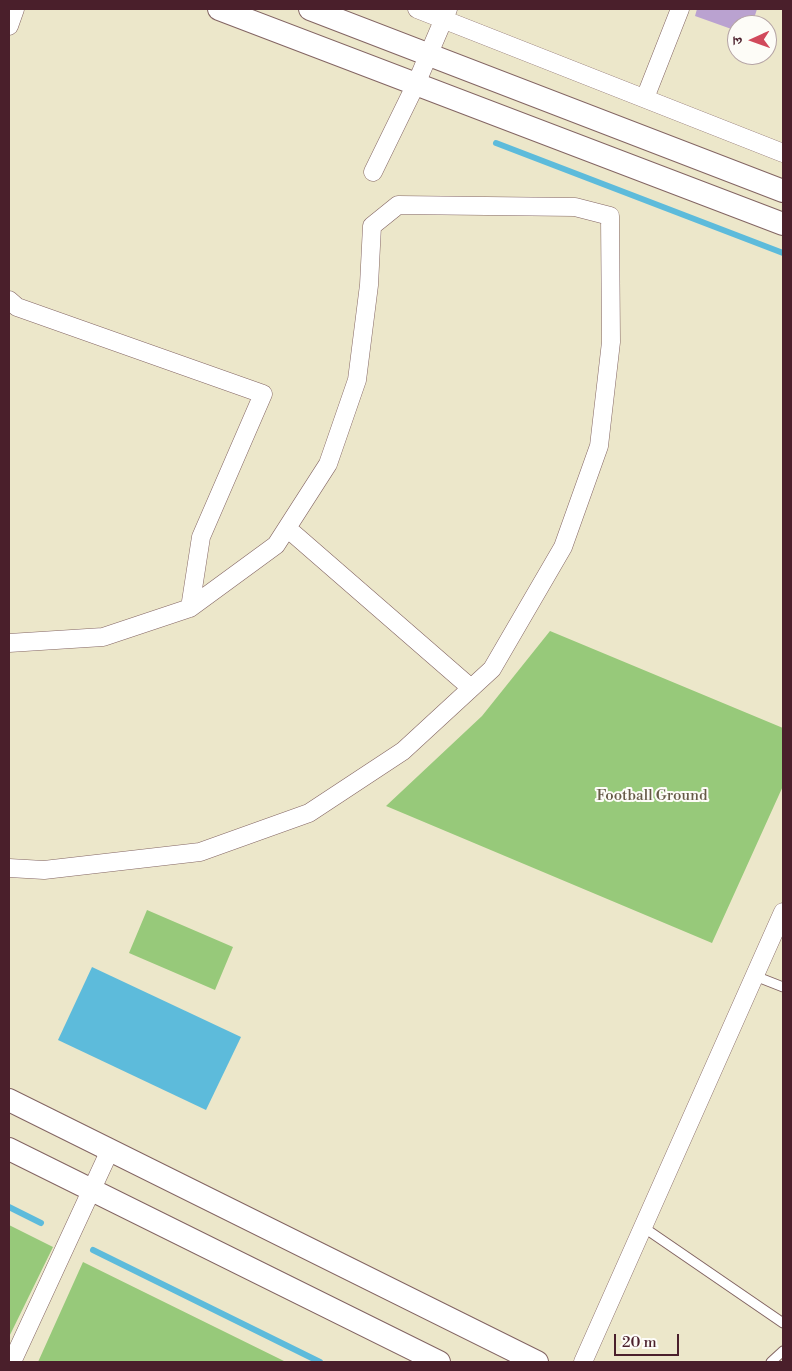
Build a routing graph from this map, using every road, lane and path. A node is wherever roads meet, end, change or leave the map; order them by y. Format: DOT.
graph roads {
  1 [pos="15,9"];
  2 [pos="219,9"];
  3 [pos="310,9"];
  4 [pos="417,9"];
  5 [pos="680,9"];
  6 [pos="446,14"];
  7 [pos="9,26"];
  8 [pos="429,54"];
  9 [pos="416,84"];
  10 [pos="646,98"];
  11 [pos="783,153"];
  12 [pos="373,172"];
  13 [pos="783,191"];
  14 [pos="783,224"];
  15 [pos="9,300"];
  16 [pos="286,528"];
  17 [pos="190,608"];
  18 [pos="9,643"];
  19 [pos="471,688"];
  20 [pos="9,868"];
  21 [pos="783,912"];
  22 [pos="755,976"];
  23 [pos="783,987"];
  24 [pos="9,1100"];
  25 [pos="9,1149"];
  26 [pos="110,1150"];
  27 [pos="91,1190"];
  28 [pos="643,1227"];
  29 [pos="783,1323"];
  30 [pos="783,1351"];
  31 [pos="12,1362"];
  32 [pos="439,1362"];
  33 [pos="537,1362"];
  34 [pos="582,1362"];
  35 [pos="771,1362"];
  1 -- 7 [label="street"];
  2 -- 9 [label="street"];
  3 -- 8 [label="street"];
  4 -- 6 [label="street"];
  5 -- 10 [label="street"];
  6 -- 8 [label="street"];
  6 -- 10 [label="street"];
  8 -- 9 [label="street"];
  8 -- 13 [label="street"];
  9 -- 12 [label="street"];
  9 -- 14 [label="street"];
  10 -- 11 [label="street"];
  15 -- 17 [label="street"];
  16 -- 17 [label="street"];
  16 -- 19 [label="street"];
  16 -- 19 [label="street"];
  17 -- 18 [label="street"];
  19 -- 20 [label="street"];
  21 -- 22 [label="street"];
  22 -- 23 [label="lane"];
  22 -- 28 [label="street"];
  24 -- 26 [label="street"];
  25 -- 27 [label="street"];
  26 -- 27 [label="street"];
  26 -- 33 [label="street"];
  27 -- 31 [label="street"];
  27 -- 32 [label="street"];
  28 -- 29 [label="lane"];
  28 -- 34 [label="street"];
  30 -- 35 [label="lane"];
}
